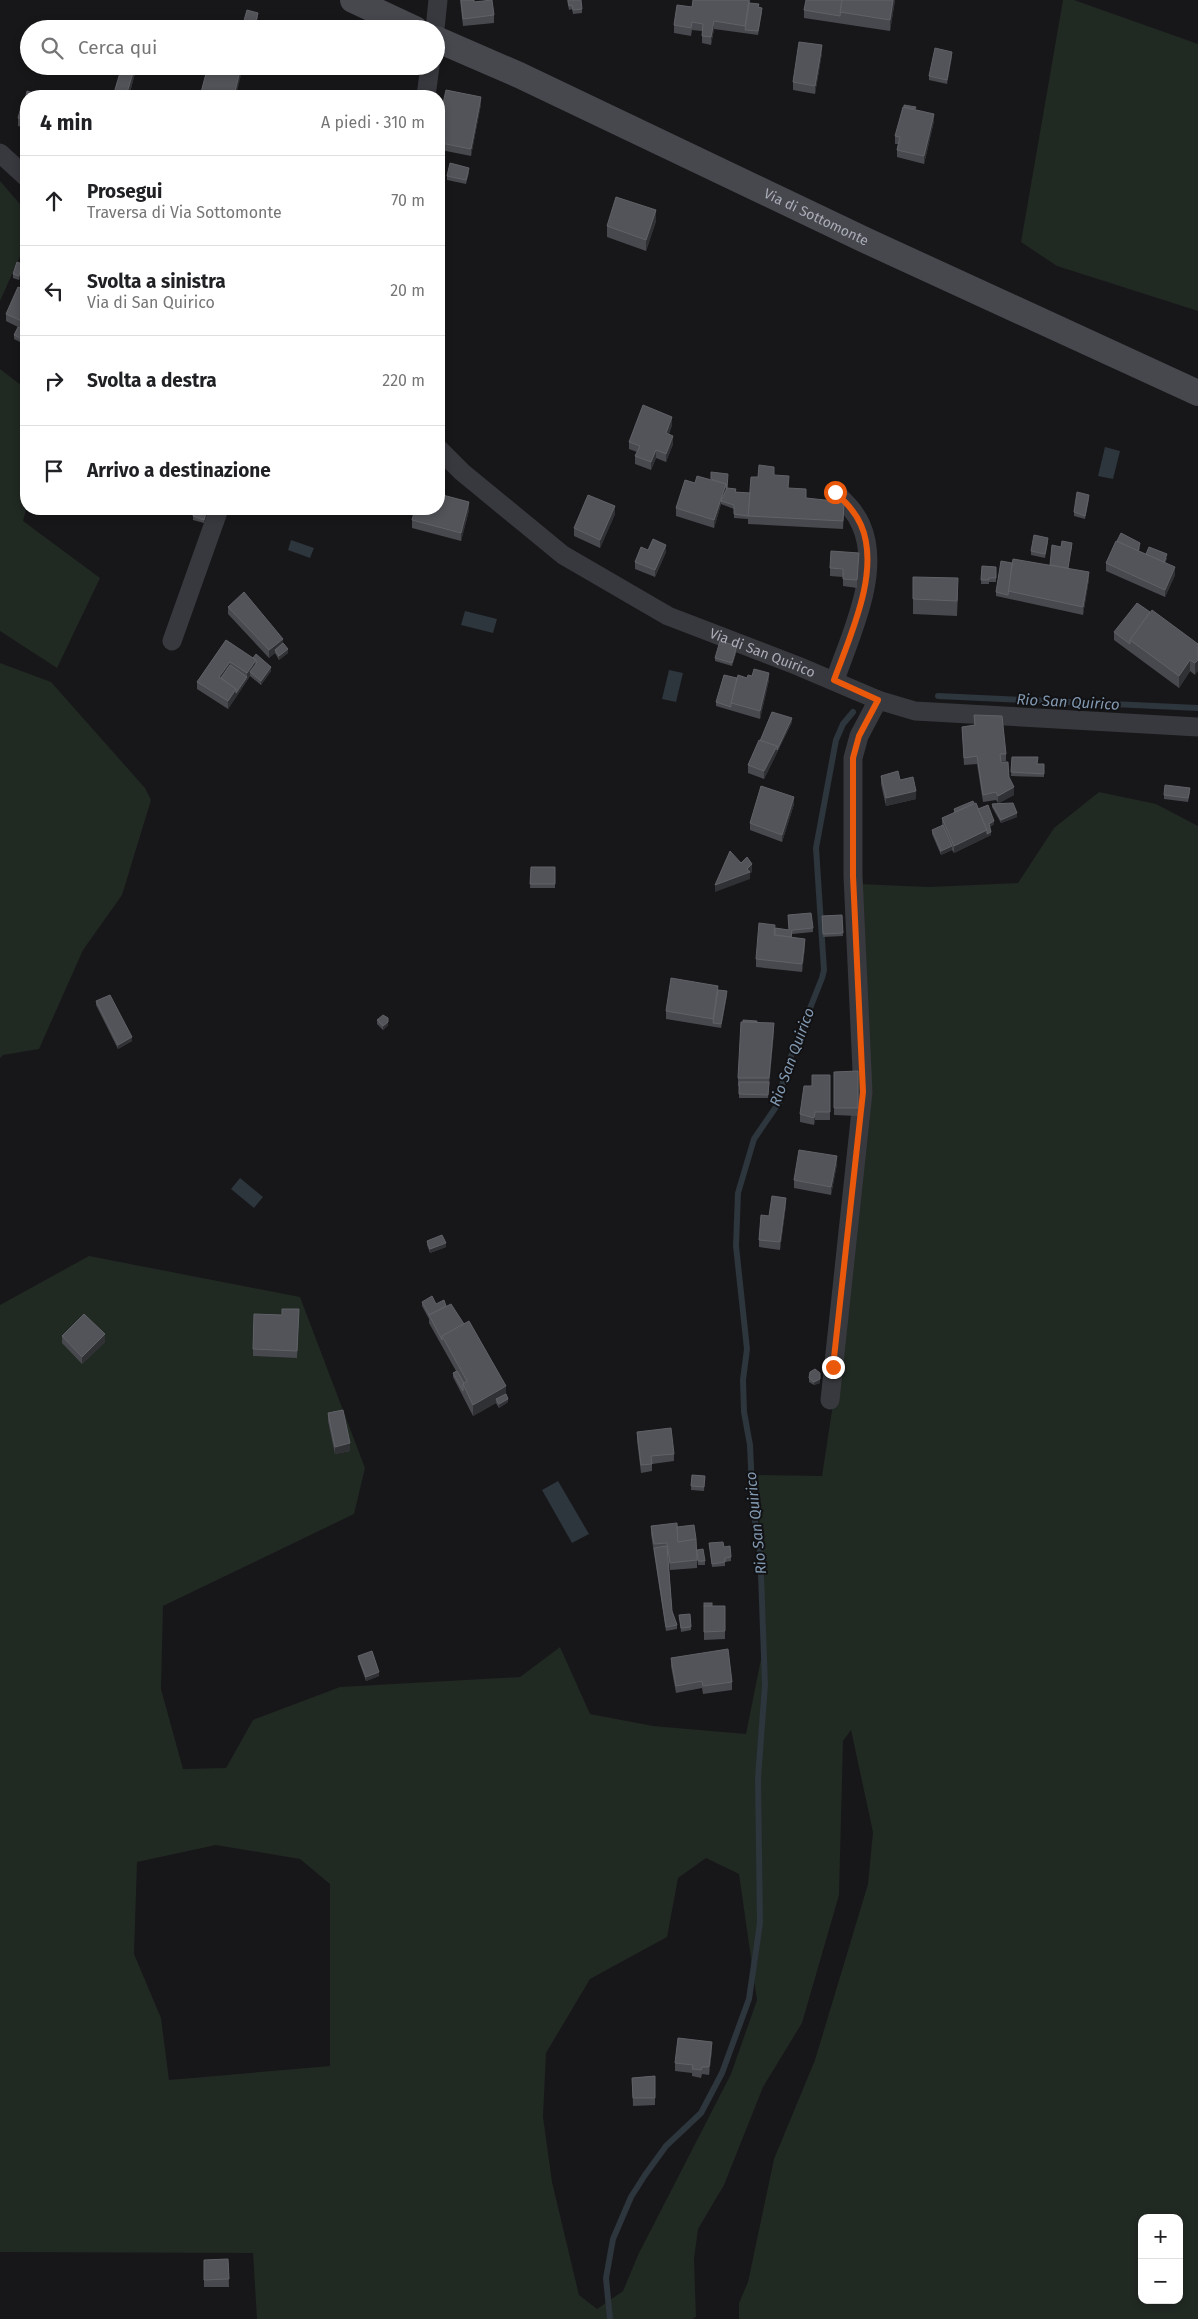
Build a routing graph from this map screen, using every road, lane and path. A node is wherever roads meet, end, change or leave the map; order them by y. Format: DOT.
graph roads {
  1 [pos="353,0"];
  2 [pos="438,0"];
  3 [pos="396,20"];
  4 [pos="436,20"];
  5 [pos="445,42"];
  6 [pos="429,75"];
  7 [pos="427,90"];
  8 [pos="0,153"];
  9 [pos="20,171"];
  10 [pos="1198,393"];
  11 [pos="445,455"];
  12 [pos="835,492"];
  13 [pos="216,515"];
  14 [pos="172,641"];
  15 [pos="834,680"];
  16 [pos="878,700"];
  17 [pos="1198,727"];
  18 [pos="830,1400"];
  1 -- 3 [label="main road"];
  2 -- 4 [label="street"];
  5 -- 10 [label="main road, Via di Sottomonte"];
  6 -- 7 [label="street"];
  8 -- 9 [label="street"];
  11 -- 15 [label="street, Via di San Quirico"];
  12 -- 15 [label="street"];
  13 -- 14 [label="street"];
  15 -- 16 [label="street, Via di San Quirico"];
  16 -- 17 [label="street, Via di San Quirico"];
  16 -- 18 [label="street"];
}
